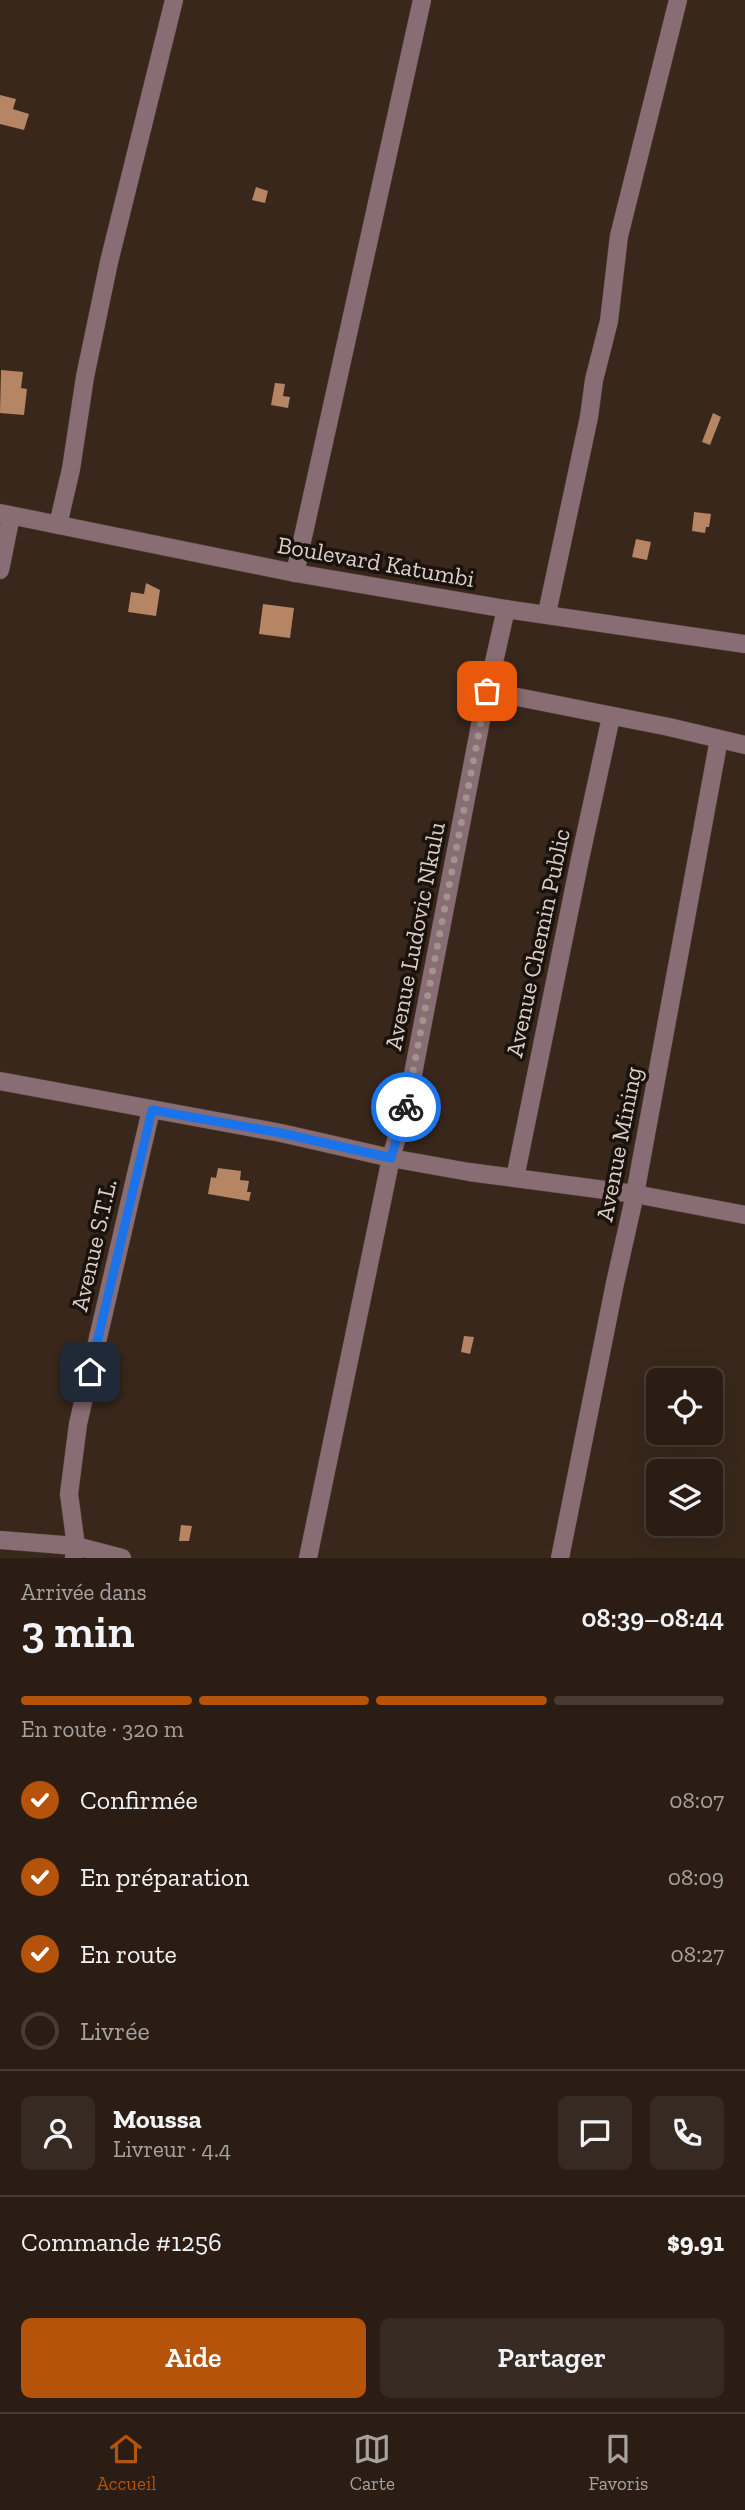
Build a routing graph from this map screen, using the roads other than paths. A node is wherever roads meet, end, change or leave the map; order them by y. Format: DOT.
graph roads {
  1 [pos="174,0"];
  2 [pos="422,0"];
  3 [pos="678,0"];
  4 [pos="6,514"];
  5 [pos="58,525"];
  6 [pos="0,570"];
  7 [pos="295,573"];
  8 [pos="506,609"];
  9 [pos="547,613"];
  10 [pos="745,644"];
  11 [pos="487,691"];
  12 [pos="611,717"];
  13 [pos="719,739"];
  14 [pos="745,745"];
  15 [pos="0,1081"];
  16 [pos="152,1110"];
  17 [pos="391,1158"];
  18 [pos="515,1178"];
  19 [pos="635,1195"];
  20 [pos="745,1215"];
  21 [pos="0,1540"];
  22 [pos="75,1552"];
  23 [pos="122,1558"];
  24 [pos="308,1558"];
  25 [pos="560,1558"];
  1 -- 5 [label="street"];
  2 -- 7 [label="street"];
  3 -- 9 [label="street"];
  4 -- 5 [label="street, Boulevard Katumbi"];
  4 -- 6 [label="street"];
  5 -- 7 [label="street, Boulevard Katumbi"];
  7 -- 8 [label="street, Boulevard Katumbi"];
  8 -- 9 [label="street, Boulevard Katumbi"];
  8 -- 11 [label="street, Avenue Ludovic Nkulu"];
  9 -- 10 [label="street, Boulevard Katumbi"];
  11 -- 12 [label="street"];
  11 -- 17 [label="street, Avenue Ludovic Nkulu"];
  12 -- 13 [label="street"];
  12 -- 18 [label="street, Avenue Chemin Public"];
  13 -- 14 [label="street"];
  13 -- 19 [label="street, Avenue Mining"];
  15 -- 16 [label="street"];
  16 -- 17 [label="street"];
  16 -- 22 [label="street, Avenue S.T.L."];
  17 -- 18 [label="street"];
  17 -- 24 [label="street, Avenue Ludovic Nkulu"];
  18 -- 19 [label="street"];
  19 -- 20 [label="street"];
  19 -- 25 [label="street, Avenue Mining"];
  21 -- 22 [label="street"];
  22 -- 23 [label="street"];
}
